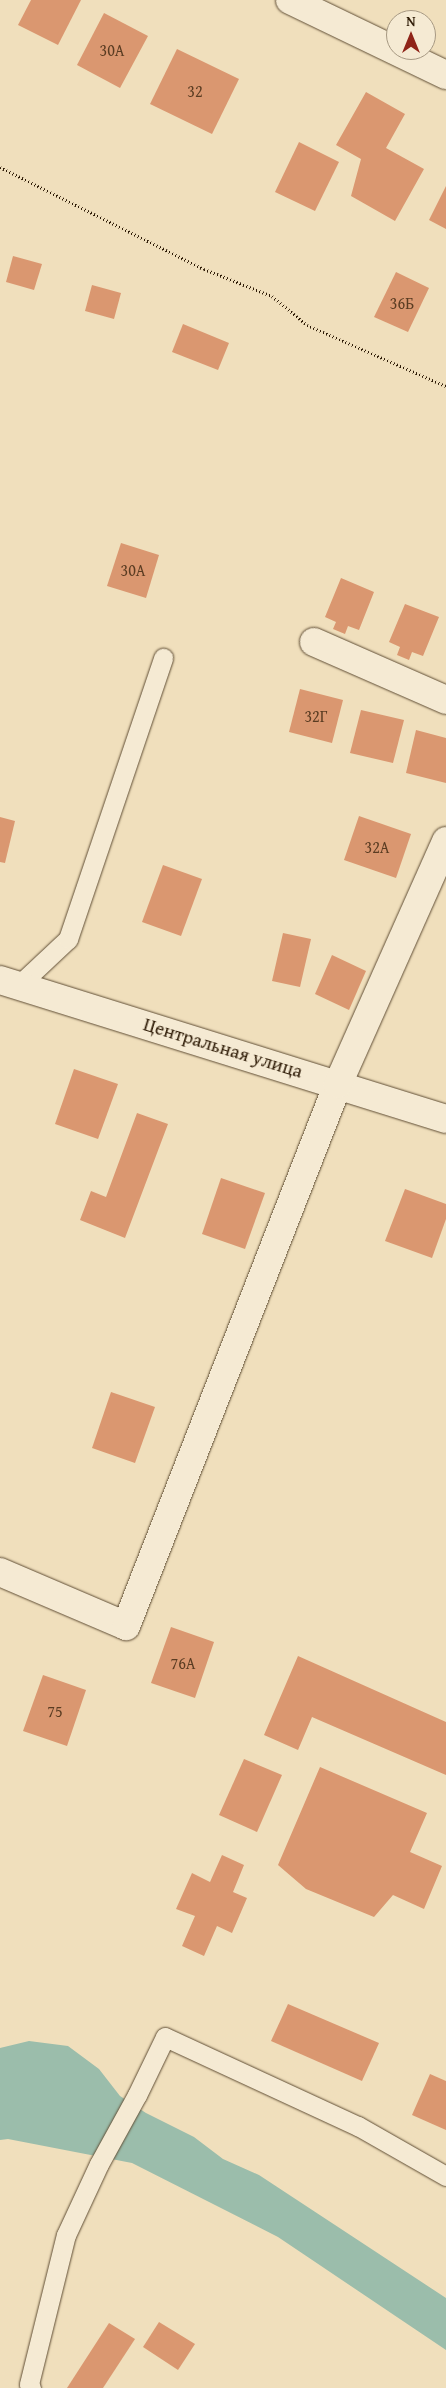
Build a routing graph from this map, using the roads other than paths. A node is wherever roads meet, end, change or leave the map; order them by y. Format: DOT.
graph roads {
  1 [pos="290,0"];
  2 [pos="446,75"];
  3 [pos="314,642"];
  4 [pos="163,658"];
  5 [pos="446,700"];
  6 [pos="446,841"];
  7 [pos="9,982"];
  8 [pos="338,1084"];
  9 [pos="446,1119"];
  10 [pos="0,1572"];
  11 [pos="446,2176"];
  12 [pos="31,2388"];
  1 -- 2 [label="street"];
  3 -- 5 [label="street"];
  4 -- 7 [label="lane"];
  6 -- 8 [label="street"];
  7 -- 8 [label="street, Центральная улица"];
  8 -- 9 [label="street, Центральная улица"];
  8 -- 10 [label="street"];
  11 -- 12 [label="lane"];
}
